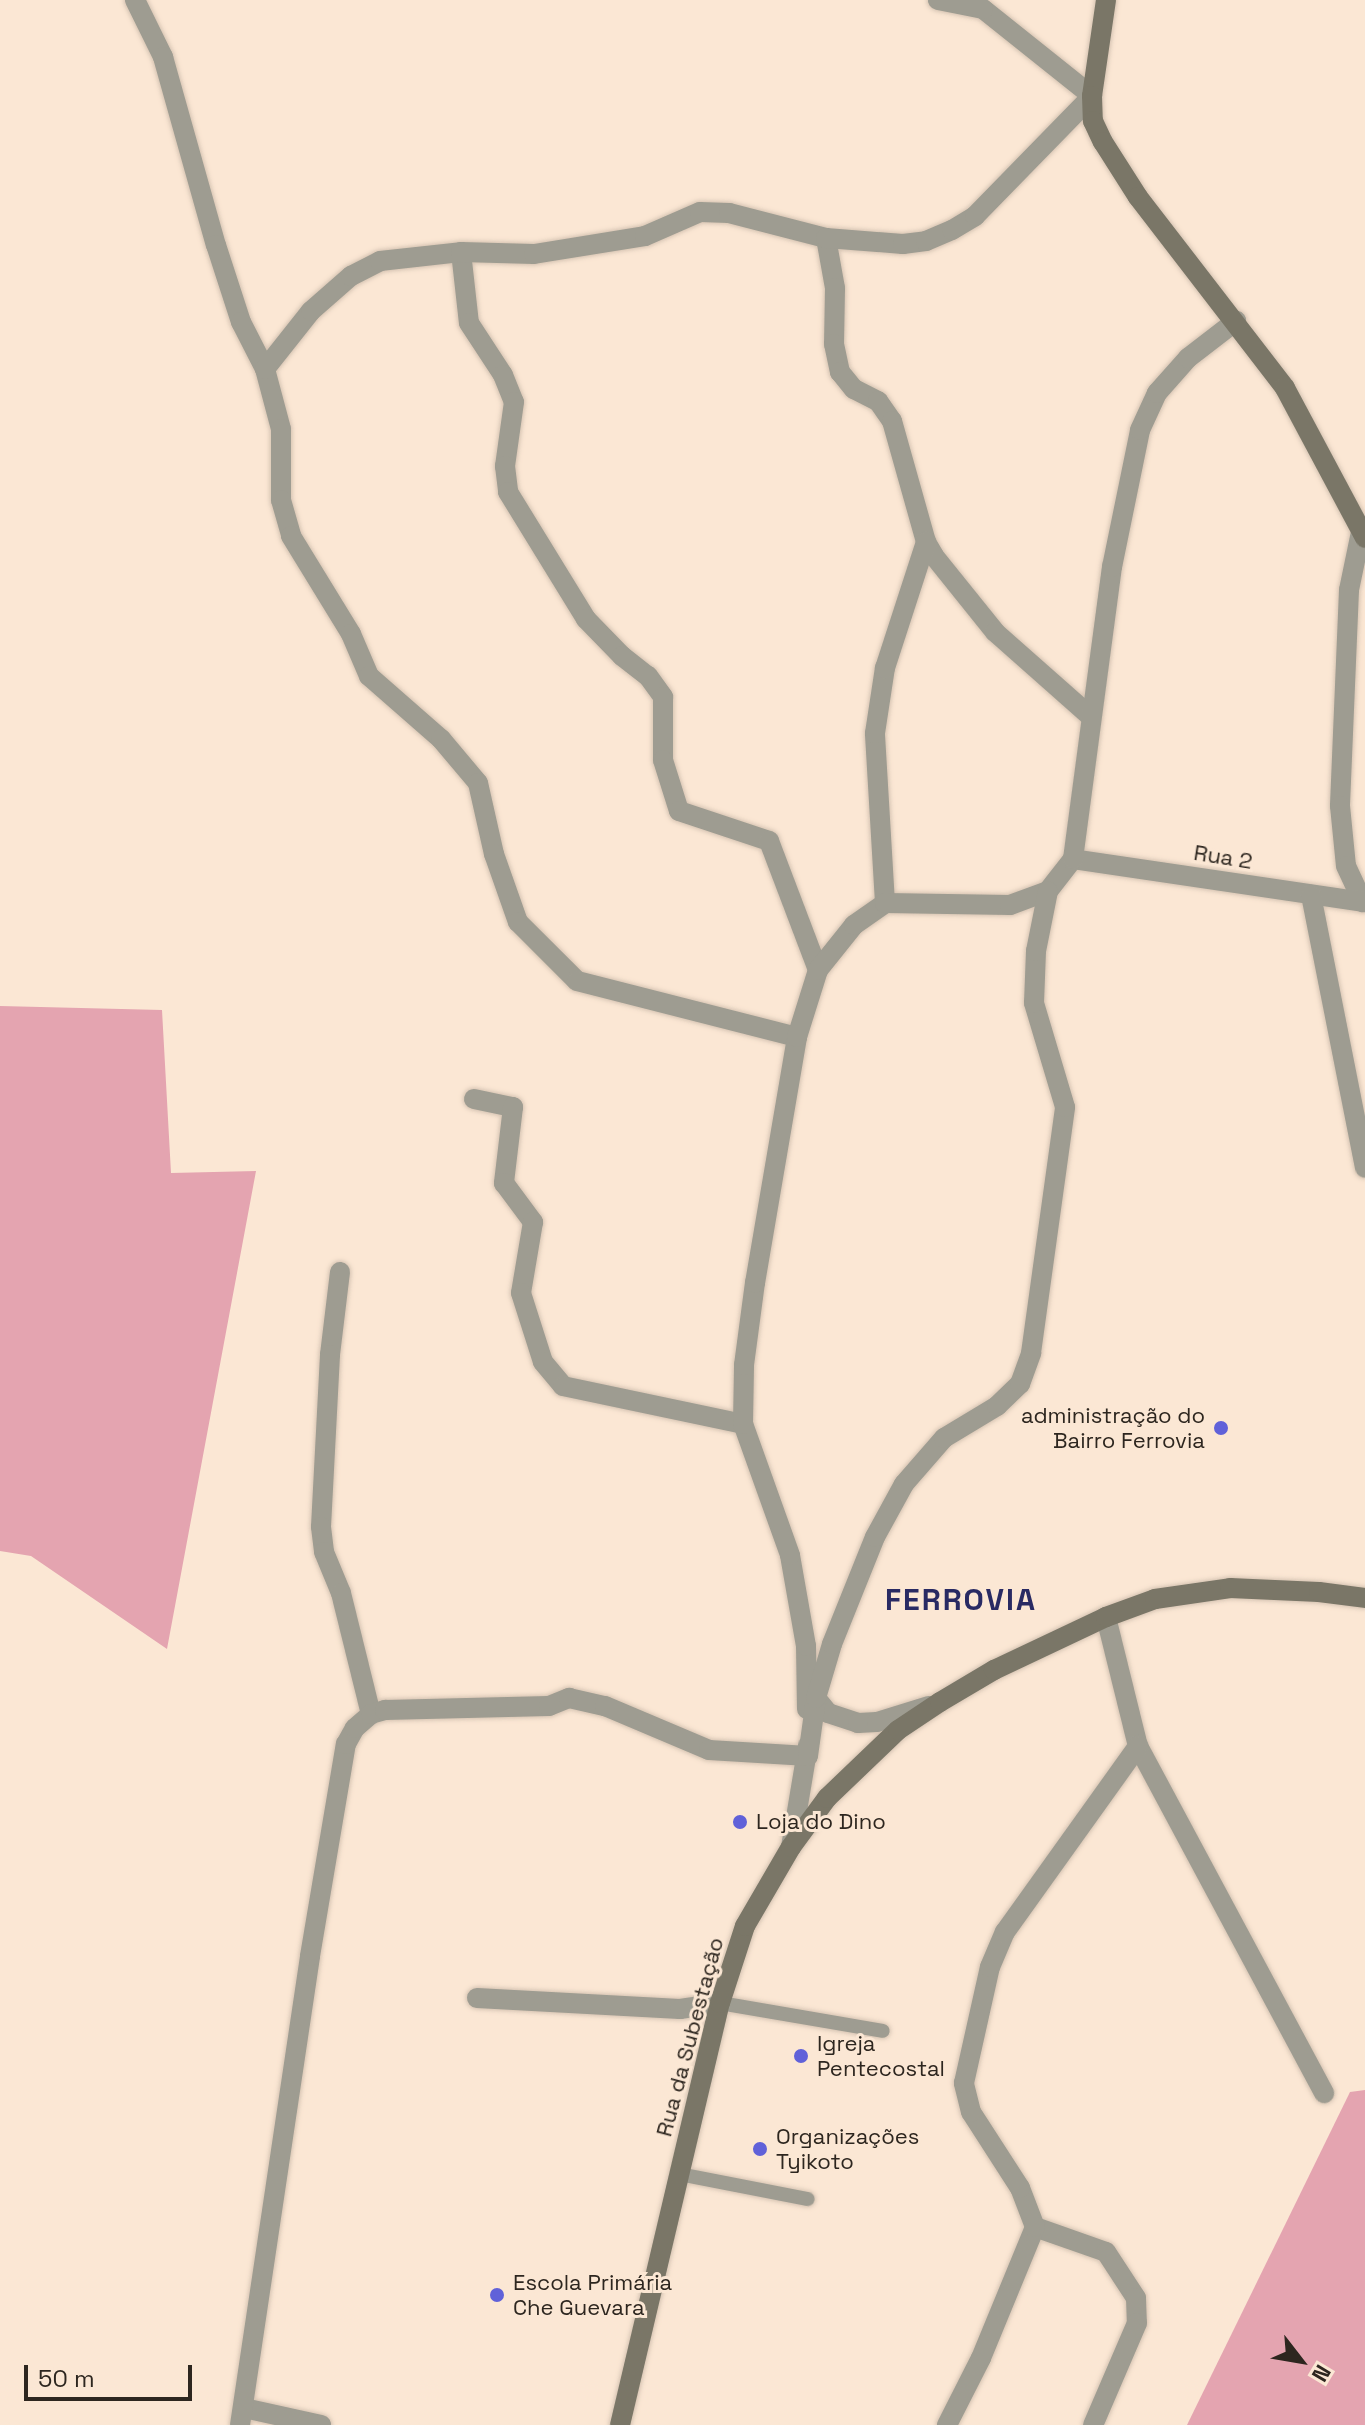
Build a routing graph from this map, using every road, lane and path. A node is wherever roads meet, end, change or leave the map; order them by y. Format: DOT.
graph roads {
  1 [pos="135,0"];
  2 [pos="938,0"];
  3 [pos="1106,0"];
  4 [pos="1092,96"];
  5 [pos="826,238"];
  6 [pos="461,252"];
  7 [pos="1236,321"];
  8 [pos="265,369"];
  9 [pos="1363,535"];
  10 [pos="926,542"];
  11 [pos="1090,716"];
  12 [pos="1073,859"];
  13 [pos="1048,891"];
  14 [pos="1311,895"];
  15 [pos="1364,902"];
  16 [pos="885,903"];
  17 [pos="818,970"];
  18 [pos="797,1037"];
  19 [pos="474,1099"];
  20 [pos="1365,1168"];
  21 [pos="340,1272"];
  22 [pos="743,1424"];
  23 [pos="1365,1598"];
  24 [pos="1106,1617"];
  25 [pos="816,1698"];
  26 [pos="940,1702"];
  27 [pos="371,1714"];
  28 [pos="1138,1746"];
  29 [pos="808,1756"];
  30 [pos="791,1847"];
  31 [pos="477,1998"];
  32 [pos="720,2003"];
  33 [pos="883,2031"];
  34 [pos="1324,2093"];
  35 [pos="679,2174"];
  36 [pos="808,2199"];
  37 [pos="1035,2227"];
  38 [pos="242,2416"];
  39 [pos="321,2425"];
  40 [pos="620,2425"];
  41 [pos="947,2425"];
  42 [pos="1093,2425"];
  1 -- 8 [label="street"];
  2 -- 4 [label="street"];
  3 -- 4 [label="street"];
  4 -- 5 [label="street"];
  4 -- 7 [label="street"];
  5 -- 6 [label="street"];
  5 -- 10 [label="street"];
  6 -- 8 [label="street"];
  6 -- 17 [label="street"];
  7 -- 9 [label="street"];
  7 -- 11 [label="street"];
  8 -- 18 [label="street"];
  9 -- 15 [label="street"];
  10 -- 11 [label="street"];
  10 -- 16 [label="street"];
  11 -- 12 [label="street"];
  12 -- 13 [label="street"];
  12 -- 14 [label="street, Rua 2"];
  13 -- 16 [label="street"];
  13 -- 25 [label="street"];
  14 -- 15 [label="street, Rua 2"];
  14 -- 20 [label="street"];
  16 -- 17 [label="street"];
  17 -- 18 [label="street"];
  18 -- 22 [label="street"];
  19 -- 22 [label="street"];
  21 -- 27 [label="street"];
  22 -- 29 [label="street"];
  23 -- 24 [label="street, Rua da Subestação"];
  24 -- 26 [label="street, Rua da Subestação"];
  24 -- 28 [label="street"];
  25 -- 26 [label="street"];
  25 -- 29 [label="street"];
  26 -- 30 [label="street, Rua da Subestação"];
  27 -- 29 [label="street"];
  27 -- 38 [label="street"];
  28 -- 34 [label="street"];
  28 -- 37 [label="street"];
  29 -- 30 [label="street"];
  30 -- 32 [label="street, Rua da Subestação"];
  31 -- 32 [label="street"];
  32 -- 33 [label="lane"];
  32 -- 35 [label="street, Rua da Subestação"];
  35 -- 36 [label="lane"];
  35 -- 40 [label="street, Rua da Subestação"];
  37 -- 41 [label="street"];
  37 -- 42 [label="street"];
  38 -- 39 [label="street"];
}
